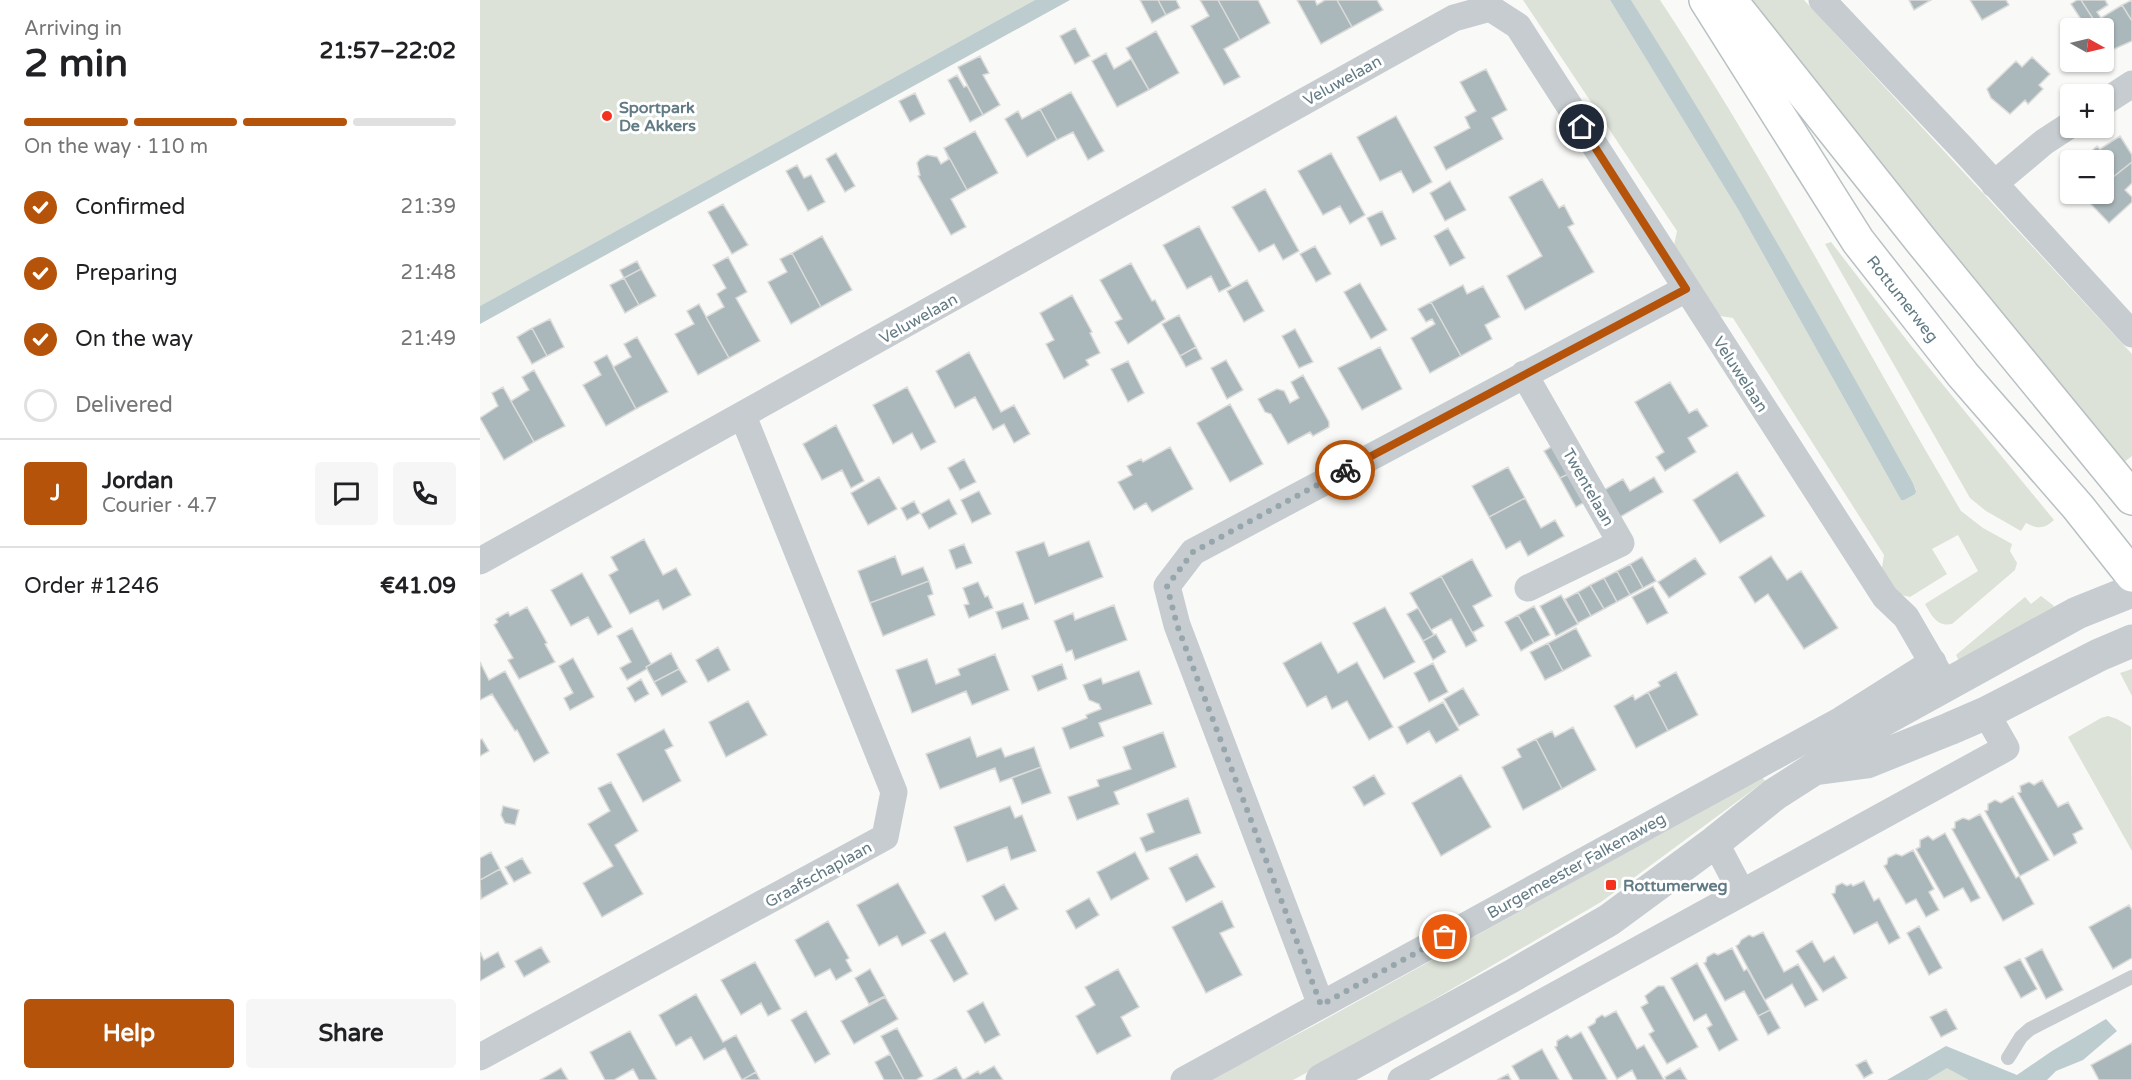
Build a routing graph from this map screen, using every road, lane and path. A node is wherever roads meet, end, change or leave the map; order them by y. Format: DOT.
graph roads {
  1 [pos="1706,0"];
  2 [pos="1730,0"];
  3 [pos="1822,0"];
  4 [pos="2132,84"];
  5 [pos="2114,96"];
  6 [pos="2060,132"];
  7 [pos="1994,184"];
  8 [pos="1686,289"];
  9 [pos="2132,334"];
  10 [pos="1524,374"];
  11 [pos="743,416"];
  12 [pos="2132,498"];
  13 [pos="480,561"];
  14 [pos="2132,575"];
  15 [pos="1528,588"];
  16 [pos="2132,591"];
  17 [pos="2132,641"];
  18 [pos="1940,674"];
  19 [pos="1986,713"];
  20 [pos="1814,769"];
  21 [pos="1715,842"];
  22 [pos="1742,893"];
  23 [pos="2132,977"];
  24 [pos="1321,1005"];
  25 [pos="480,1057"];
  26 [pos="2008,1058"];
  27 [pos="1184,1080"];
  28 [pos="1322,1080"];
  29 [pos="1401,1080"];
  1 -- 14 [label="main road, Rottumerweg"];
  2 -- 12 [label="main road"];
  3 -- 7 [label="street"];
  4 -- 5 [label="street"];
  6 -- 7 [label="street"];
  7 -- 9 [label="street"];
  8 -- 10 [label="street"];
  8 -- 11 [label="street, Veluwelaan"];
  8 -- 18 [label="street, Veluwelaan"];
  10 -- 15 [label="street, Twentelaan"];
  10 -- 24 [label="street"];
  11 -- 13 [label="street, Veluwelaan"];
  11 -- 25 [label="street, Graafschaplaan"];
  16 -- 18 [label="street, Burgemeester Falkenaweg"];
  17 -- 19 [label="street, Burgemeester Falkenaweg"];
  18 -- 20 [label="street, Burgemeester Falkenaweg"];
  18 -- 24 [label="street, Burgemeester Falkenaweg"];
  19 -- 20 [label="street, Burgemeester Falkenaweg"];
  19 -- 22 [label="street"];
  20 -- 21 [label="street, Burgemeester Falkenaweg"];
  21 -- 22 [label="street"];
  21 -- 28 [label="street, Burgemeester Falkenaweg"];
  22 -- 29 [label="street"];
  23 -- 26 [label="lane"];
  24 -- 27 [label="street, Burgemeester Falkenaweg"];
}
